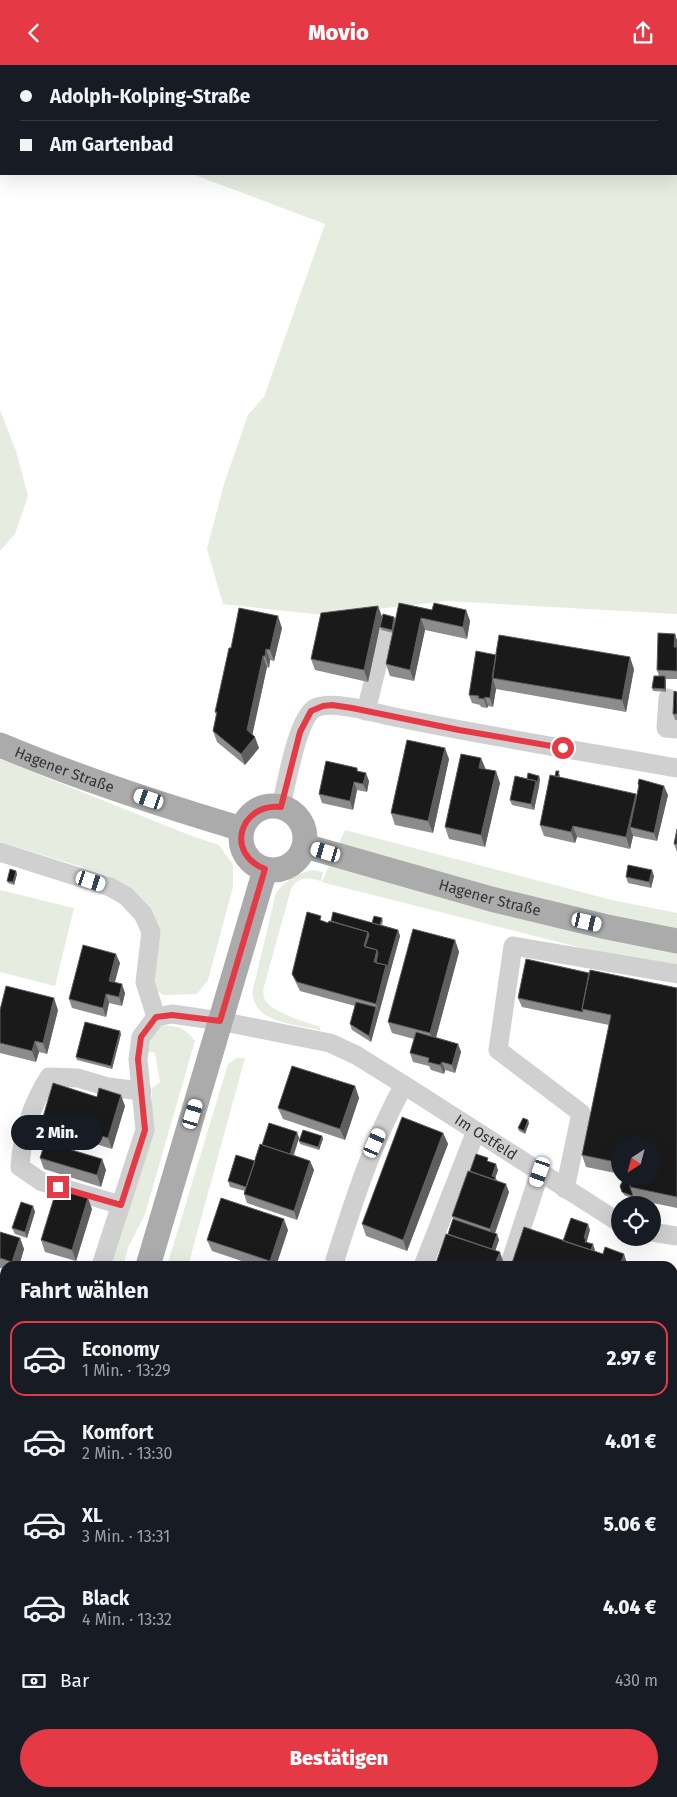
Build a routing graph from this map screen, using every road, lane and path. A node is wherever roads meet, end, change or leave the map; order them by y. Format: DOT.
graph roads {
  1 [pos="384,638"];
  2 [pos="668,698"];
  3 [pos="366,711"];
  4 [pos="677,729"];
  5 [pos="0,745"];
  6 [pos="677,768"];
  7 [pos="281,807"];
  8 [pos="242,829"];
  9 [pos="305,846"];
  10 [pos="0,852"];
  11 [pos="265,869"];
  12 [pos="677,941"];
  13 [pos="677,974"];
  14 [pos="156,1017"];
  15 [pos="220,1021"];
  16 [pos="404,1085"];
  17 [pos="142,1091"];
  18 [pos="476,1131"];
  19 [pos="540,1172"];
  20 [pos="565,1189"];
  21 [pos="121,1205"];
  22 [pos="611,1217"];
  23 [pos="661,1233"];
  24 [pos="677,1236"];
  25 [pos="103,1261"];
  26 [pos="149,1261"];
  27 [pos="334,1261"];
  28 [pos="425,1261"];
  29 [pos="511,1261"];
  1 -- 3 [label="street"];
  2 -- 4 [label="street"];
  3 -- 6 [label="street"];
  3 -- 7 [label="street"];
  5 -- 8 [label="main road, Hagener Straße"];
  7 -- 8 [label="main road"];
  7 -- 9 [label="main road"];
  8 -- 11 [label="main road"];
  9 -- 11 [label="main road"];
  9 -- 12 [label="main road, Hagener Straße"];
  10 -- 14 [label="street"];
  11 -- 15 [label="main road"];
  13 -- 20 [label="street"];
  14 -- 15 [label="street, Im Ostfeld"];
  14 -- 17 [label="street"];
  15 -- 16 [label="street, Im Ostfeld"];
  15 -- 26 [label="main road"];
  16 -- 18 [label="street, Im Ostfeld"];
  16 -- 27 [label="street"];
  17 -- 21 [label="street"];
  17 -- 21 [label="street"];
  18 -- 19 [label="street, Im Ostfeld"];
  18 -- 28 [label="street"];
  19 -- 20 [label="street, Im Ostfeld"];
  19 -- 29 [label="street"];
  20 -- 22 [label="street, Im Ostfeld"];
  21 -- 25 [label="street"];
  23 -- 24 [label="street"];
}
